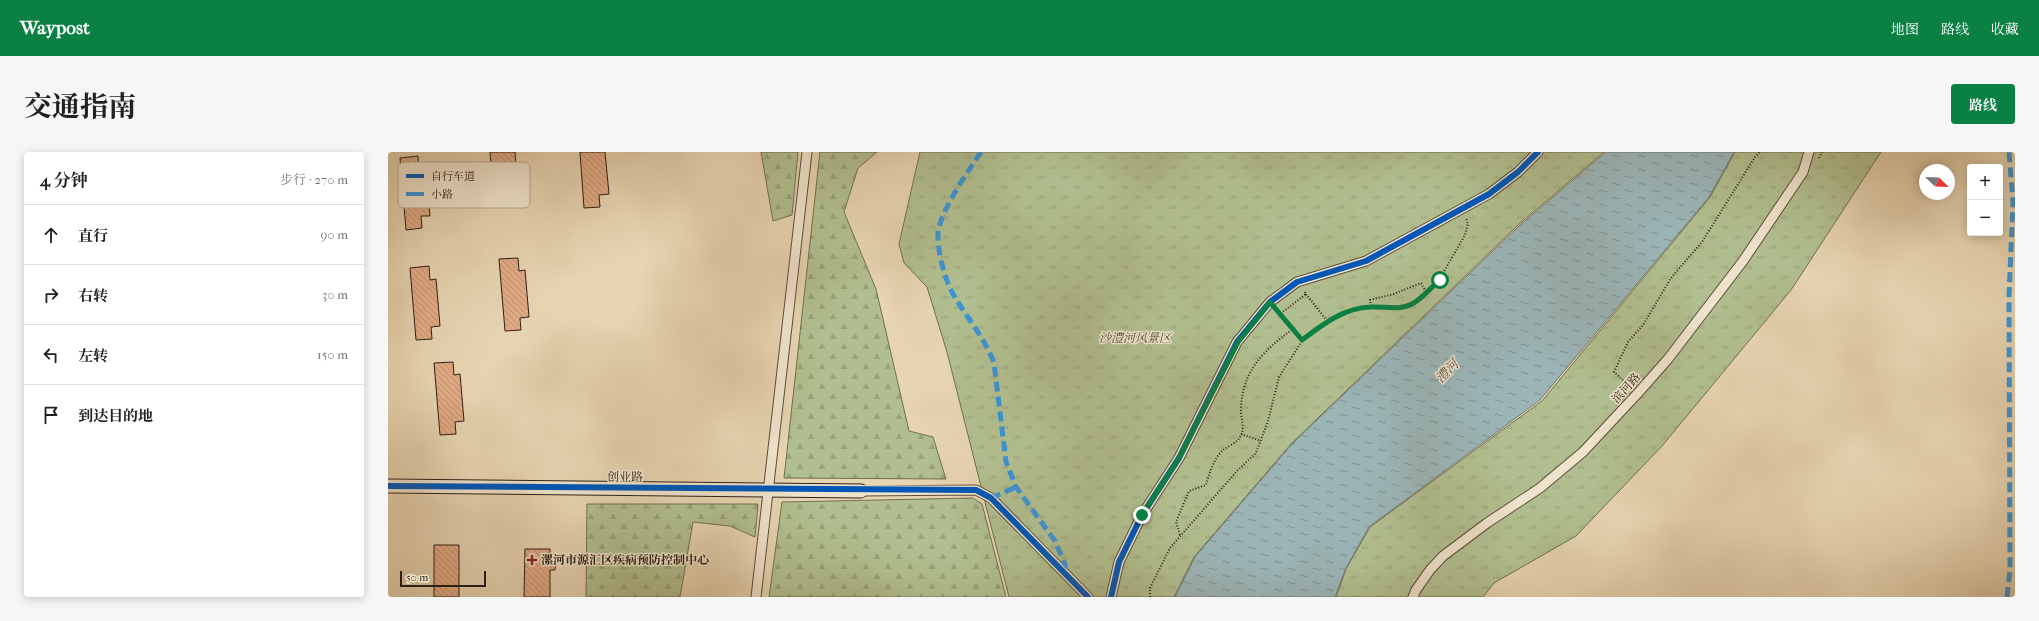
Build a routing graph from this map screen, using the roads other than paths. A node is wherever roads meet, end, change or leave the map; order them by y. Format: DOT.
graph roads {
  1 [pos="807,152"];
  2 [pos="1538,152"];
  3 [pos="1809,152"];
  4 [pos="388,486"];
  5 [pos="768,490"];
  6 [pos="861,491"];
  7 [pos="756,597"];
  8 [pos="1088,597"];
  9 [pos="1111,597"];
  10 [pos="1413,597"];
  1 -- 5 [label="street"];
  2 -- 9 [label="street"];
  3 -- 10 [label="street, 滨河路"];
  4 -- 5 [label="street, 创业路"];
  5 -- 6 [label="street, 创业路"];
  5 -- 7 [label="street"];
  6 -- 8 [label="street"];
}
